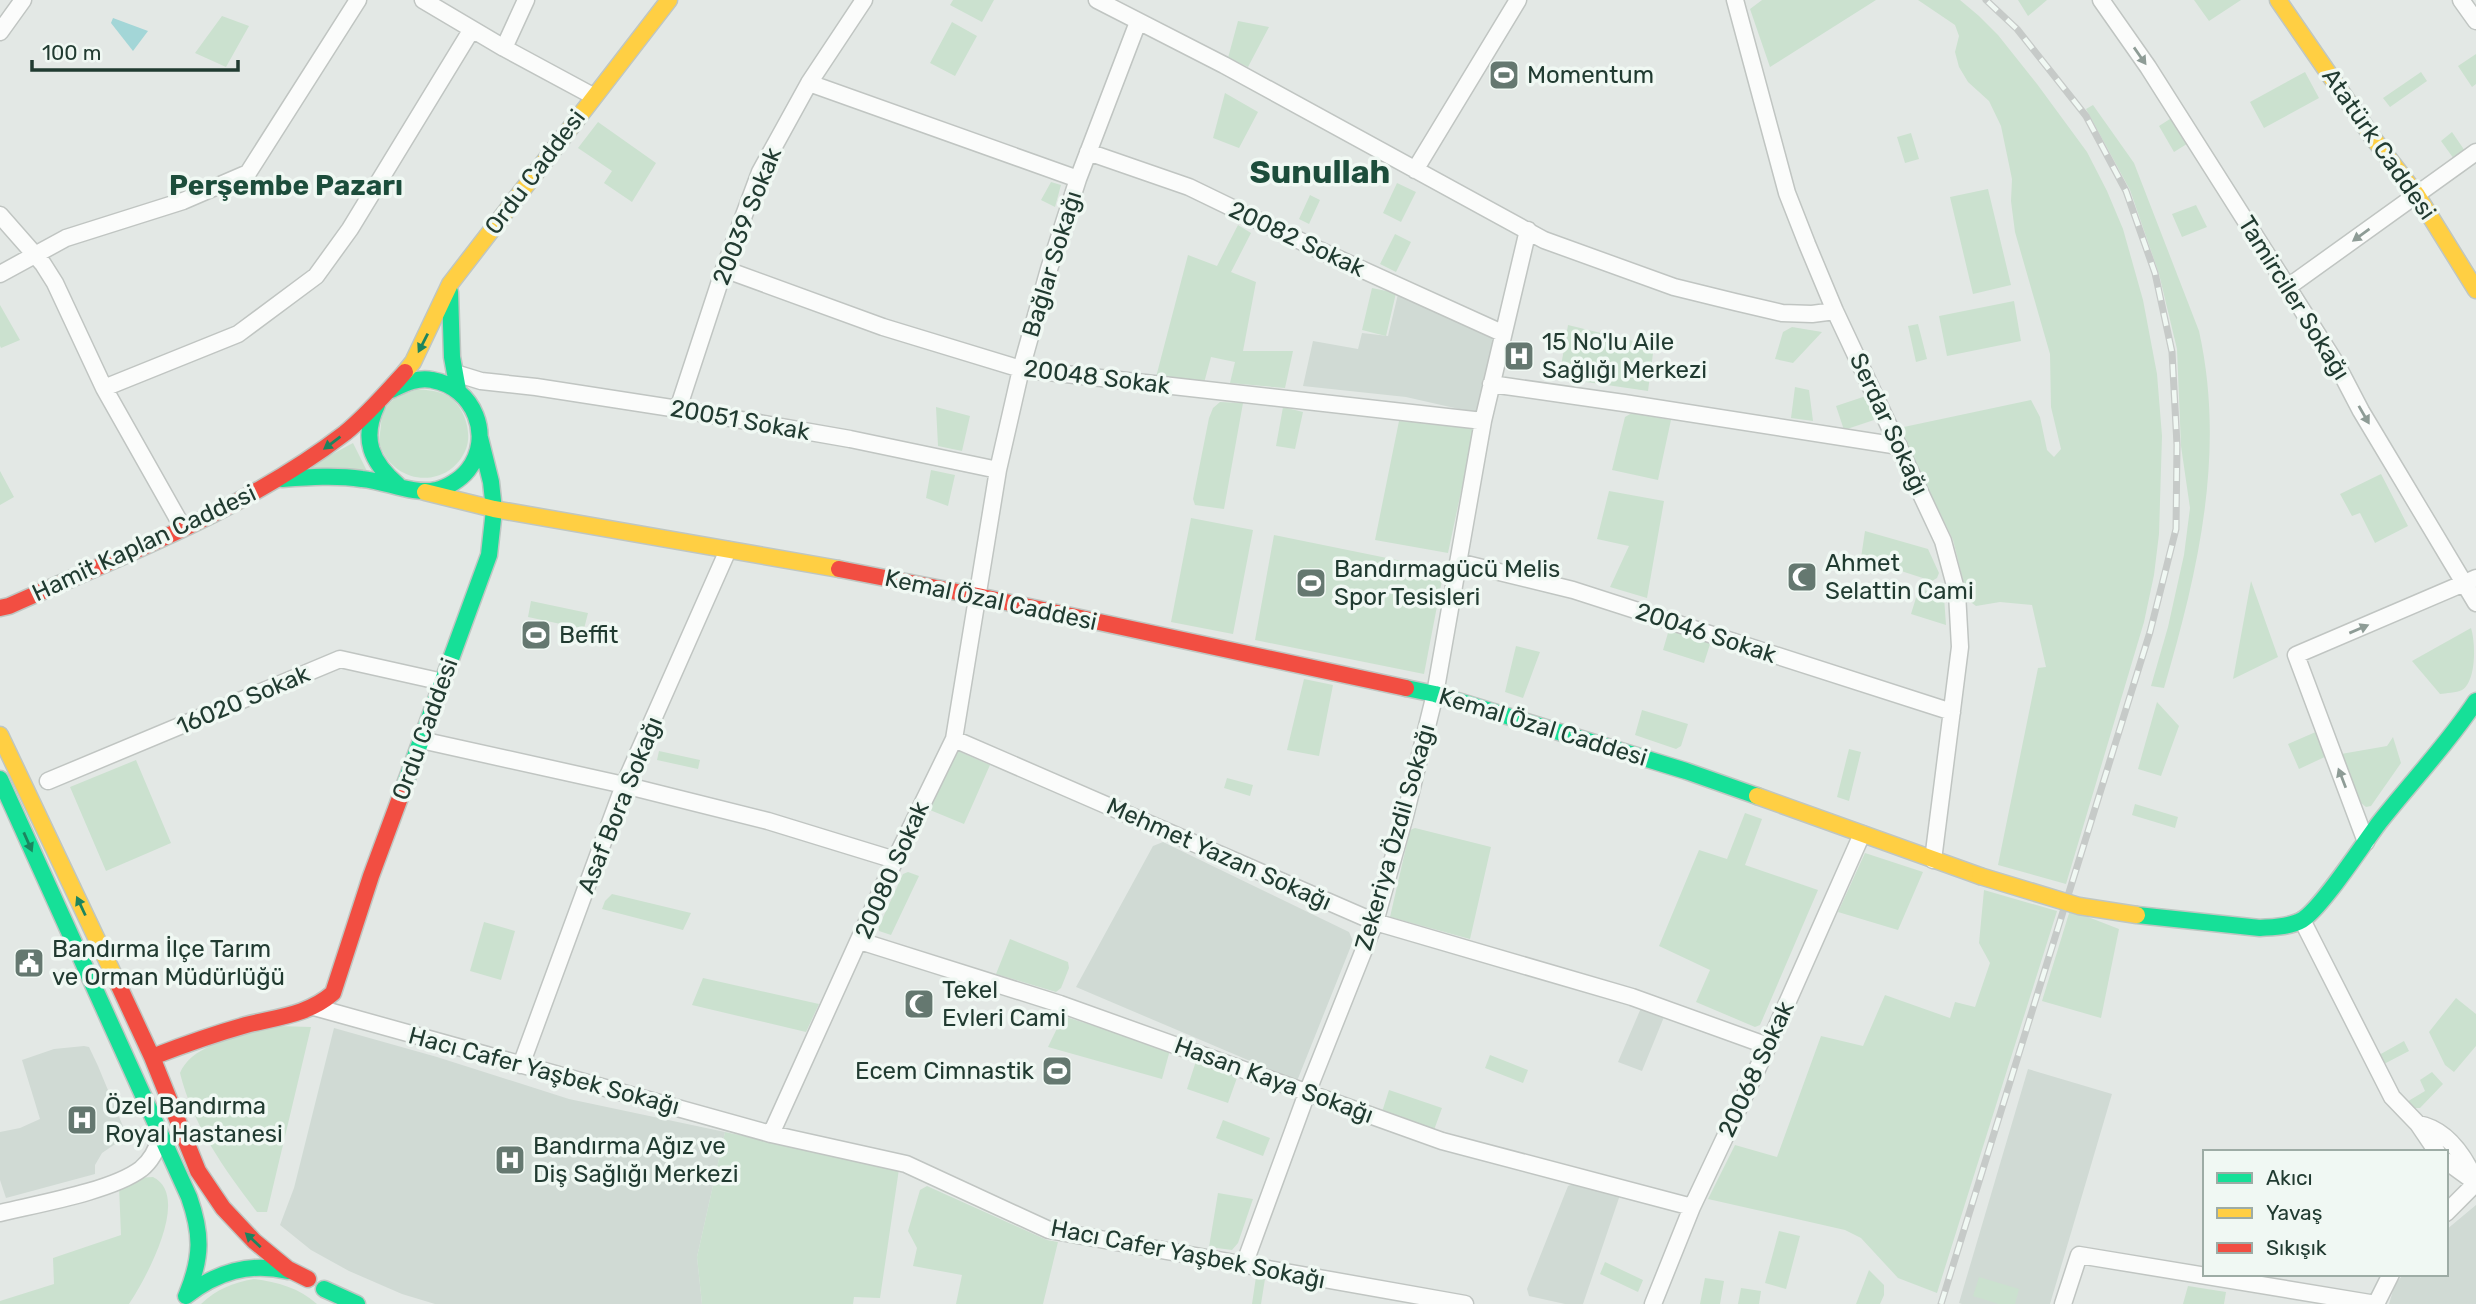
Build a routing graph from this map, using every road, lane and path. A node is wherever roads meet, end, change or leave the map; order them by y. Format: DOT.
graph roads {
  1 [pos="23,0"];
  2 [pos="358,0"];
  3 [pos="423,0"];
  4 [pos="526,0"];
  5 [pos="669,0"];
  6 [pos="864,0"];
  7 [pos="1097,0"];
  8 [pos="1518,0"];
  9 [pos="1735,0"];
  10 [pos="2101,0"];
  11 [pos="2278,0"];
  12 [pos="2461,0"];
  13 [pos="2476,21"];
  14 [pos="1138,22"];
  15 [pos="472,29"];
  16 [pos="0,32"];
  17 [pos="504,48"];
  18 [pos="809,83"];
  19 [pos="593,96"];
  20 [pos="1088,152"];
  21 [pos="2476,152"];
  22 [pos="1415,170"];
  23 [pos="1078,179"];
  24 [pos="2417,195"];
  25 [pos="0,215"];
  26 [pos="1528,230"];
  27 [pos="34,253"];
  28 [pos="724,269"];
  29 [pos="0,274"];
  30 [pos="450,284"];
  31 [pos="2288,287"];
  32 [pos="2476,290"];
  33 [pos="1835,311"];
  34 [pos="1502,333"];
  35 [pos="1021,369"];
  36 [pos="455,373"];
  37 [pos="481,381"];
  38 [pos="1491,384"];
  39 [pos="104,388"];
  40 [pos="462,394"];
  41 [pos="383,397"];
  42 [pos="678,409"];
  43 [pos="1483,421"];
  44 [pos="481,438"];
  45 [pos="1899,446"];
  46 [pos="489,470"];
  47 [pos="998,470"];
  48 [pos="278,479"];
  49 [pos="398,485"];
  50 [pos="417,490"];
  51 [pos="494,509"];
  52 [pos="527,515"];
  53 [pos="183,528"];
  54 [pos="728,550"];
  55 [pos="1458,562"];
  56 [pos="2470,581"];
  57 [pos="978,596"];
  58 [pos="2476,603"];
  59 [pos="3,609"];
  60 [pos="443,682"];
  61 [pos="1434,694"];
  62 [pos="2475,704"];
  63 [pos="1952,712"];
  64 [pos="0,735"];
  65 [pos="954,739"];
  66 [pos="421,740"];
  67 [pos="0,779"];
  68 [pos="48,781"];
  69 [pos="624,785"];
  70 [pos="1862,834"];
  71 [pos="2366,842"];
  72 [pos="895,860"];
  73 [pos="1933,860"];
  74 [pos="2302,920"];
  75 [pos="1376,922"];
  76 [pos="860,941"];
  77 [pos="314,1007"];
  78 [pos="1768,1046"];
  79 [pos="152,1056"];
  80 [pos="521,1065"];
  81 [pos="1307,1093"];
  82 [pos="2418,1124"];
  83 [pos="771,1134"];
  84 [pos="160,1137"];
  85 [pos="2436,1150"];
  86 [pos="169,1158"];
  87 [pos="149,1161"];
  88 [pos="2448,1162"];
  89 [pos="2476,1183"];
  90 [pos="1692,1207"];
  91 [pos="2448,1211"];
  92 [pos="0,1213"];
  93 [pos="1244,1265"];
  94 [pos="2203,1275"];
  95 [pos="2206,1276"];
  96 [pos="2390,1276"];
  97 [pos="308,1279"];
  98 [pos="324,1289"];
  99 [pos="183,1299"];
  100 [pos="339,1304"];
  101 [pos="358,1304"];
  102 [pos="1465,1304"];
  103 [pos="1653,1304"];
  104 [pos="2063,1304"];
  105 [pos="2376,1304"];
  1 -- 16 [label="street"];
  2 -- 27 [label="street"];
  3 -- 15 [label="street"];
  4 -- 17 [label="street"];
  5 -- 19 [label="main road, Ordu Caddesi"];
  6 -- 18 [label="street, 20039 Sokak"];
  7 -- 14 [label="street"];
  8 -- 22 [label="street"];
  9 -- 33 [label="street, Serdar Sokağı"];
  10 -- 31 [label="street, Tamirciler Sokağı, one-way"];
  11 -- 24 [label="main road, Atatürk Caddesi"];
  12 -- 13 [label="street"];
  14 -- 20 [label="street, Bağlar Sokağı"];
  14 -- 22 [label="street"];
  15 -- 17 [label="street"];
  15 -- 39 [label="street"];
  17 -- 19 [label="street"];
  18 -- 23 [label="street"];
  18 -- 28 [label="street, 20039 Sokak"];
  19 -- 30 [label="main road, Ordu Caddesi"];
  20 -- 23 [label="street, Bağlar Sokağı"];
  20 -- 34 [label="street, 20082 Sokak"];
  21 -- 24 [label="street"];
  22 -- 26 [label="street"];
  23 -- 35 [label="street, Bağlar Sokağı"];
  24 -- 31 [label="street, one-way"];
  24 -- 32 [label="main road, Atatürk Caddesi"];
  25 -- 27 [label="street"];
  26 -- 33 [label="street"];
  26 -- 34 [label="street, Zekeriya Özdil Sokağı"];
  27 -- 29 [label="street"];
  27 -- 39 [label="street"];
  28 -- 35 [label="street, 20048 Sokak"];
  28 -- 42 [label="street, 20039 Sokak"];
  30 -- 36 [label="main road, Ordu Caddesi"];
  30 -- 41 [label="main road, Hamit Kaplan Caddesi, one-way"];
  31 -- 56 [label="street, Tamirciler Sokağı, one-way"];
  33 -- 45 [label="street, Serdar Sokağı"];
  34 -- 38 [label="street, Zekeriya Özdil Sokağı"];
  35 -- 43 [label="street, 20048 Sokak"];
  35 -- 47 [label="street, Bağlar Sokağı"];
  36 -- 37 [label="street, 20051 Sokak"];
  36 -- 40 [label="main road, Ordu Caddesi"];
  37 -- 40 [label="street"];
  37 -- 42 [label="street, 20051 Sokak"];
  38 -- 43 [label="street, Zekeriya Özdil Sokağı"];
  38 -- 45 [label="street"];
  39 -- 53 [label="street"];
  40 -- 41 [label="main road"];
  40 -- 44 [label="main road, Ordu Caddesi"];
  41 -- 48 [label="main road, Hamit Kaplan Caddesi, one-way"];
  41 -- 49 [label="main road, Hamit Kaplan Caddesi"];
  42 -- 47 [label="street, 20051 Sokak"];
  43 -- 55 [label="street, Zekeriya Özdil Sokağı"];
  44 -- 46 [label="main road, Ordu Caddesi"];
  44 -- 50 [label="main road"];
  45 -- 63 [label="street, Serdar Sokağı"];
  46 -- 51 [label="main road, Ordu Caddesi"];
  46 -- 52 [label="main road"];
  47 -- 57 [label="street, Bağlar Sokağı"];
  48 -- 49 [label="main road, Hamit Kaplan Caddesi"];
  48 -- 53 [label="main road, Hamit Kaplan Caddesi"];
  49 -- 50 [label="main road, Hamit Kaplan Caddesi"];
  50 -- 51 [label="main road, Hamit Kaplan Caddesi"];
  51 -- 52 [label="main road, Kemal Özal Caddesi"];
  51 -- 60 [label="main road, Ordu Caddesi"];
  52 -- 54 [label="main road, Kemal Özal Caddesi"];
  53 -- 59 [label="main road, Hamit Kaplan Caddesi"];
  54 -- 57 [label="main road, Kemal Özal Caddesi"];
  54 -- 69 [label="street, Asaf Bora Sokağı"];
  55 -- 61 [label="street, Zekeriya Özdil Sokağı"];
  55 -- 63 [label="street, 20046 Sokak"];
  56 -- 58 [label="street, Tamirciler Sokağı"];
  71 -- 56 [label="street, one-way"];
  57 -- 61 [label="main road, Kemal Özal Caddesi"];
  57 -- 65 [label="street, 20080 Sokak"];
  60 -- 66 [label="main road, Ordu Caddesi"];
  60 -- 68 [label="street, 16020 Sokak"];
  61 -- 70 [label="main road, Kemal Özal Caddesi"];
  61 -- 75 [label="street, Zekeriya Özdil Sokağı"];
  62 -- 71 [label="main road"];
  63 -- 73 [label="street, Serdar Sokağı"];
  79 -- 64 [label="main road, one-way"];
  65 -- 72 [label="street, 20080 Sokak"];
  65 -- 75 [label="street, Mehmet Yazan Sokağı"];
  66 -- 69 [label="street"];
  66 -- 77 [label="main road, Ordu Caddesi"];
  67 -- 84 [label="main road, one-way"];
  69 -- 72 [label="street"];
  69 -- 80 [label="street, Asaf Bora Sokağı"];
  70 -- 73 [label="main road, Kemal Özal Caddesi"];
  70 -- 78 [label="street, 20068 Sokak"];
  71 -- 74 [label="main road"];
  72 -- 76 [label="street, 20080 Sokak"];
  73 -- 74 [label="main road, Kemal Özal Caddesi, bridge"];
  74 -- 82 [label="street"];
  75 -- 78 [label="street, Mehmet Yazan Sokağı"];
  75 -- 81 [label="street, Zekeriya Özdil Sokağı"];
  76 -- 81 [label="street, Hasan Kaya Sokağı"];
  76 -- 83 [label="street, 20080 Sokak"];
  77 -- 79 [label="main road"];
  77 -- 80 [label="street, Hacı Cafer Yaşbek Sokağı"];
  78 -- 90 [label="street, 20068 Sokak"];
  97 -- 79 [label="main road, one-way"];
  80 -- 83 [label="street, Hacı Cafer Yaşbek Sokağı"];
  81 -- 90 [label="street, Hasan Kaya Sokağı"];
  81 -- 93 [label="street, Zekeriya Özdil Sokağı"];
  82 -- 85 [label="street"];
  82 -- 89 [label="street"];
  83 -- 93 [label="street, Hacı Cafer Yaşbek Sokağı"];
  84 -- 86 [label="main road"];
  84 -- 87 [label="street"];
  86 -- 87 [label="street"];
  86 -- 99 [label="main road"];
  87 -- 92 [label="street"];
  88 -- 89 [label="street"];
  89 -- 91 [label="street"];
  90 -- 103 [label="street, 20068 Sokak"];
  93 -- 102 [label="street, Hacı Cafer Yaşbek Sokağı"];
  94 -- 104 [label="street"];
  95 -- 105 [label="street"];
  96 -- 105 [label="street"];
  97 -- 98 [label="main road"];
  97 -- 99 [label="main road"];
  98 -- 100 [label="main road"];
  98 -- 101 [label="main road"];
}
